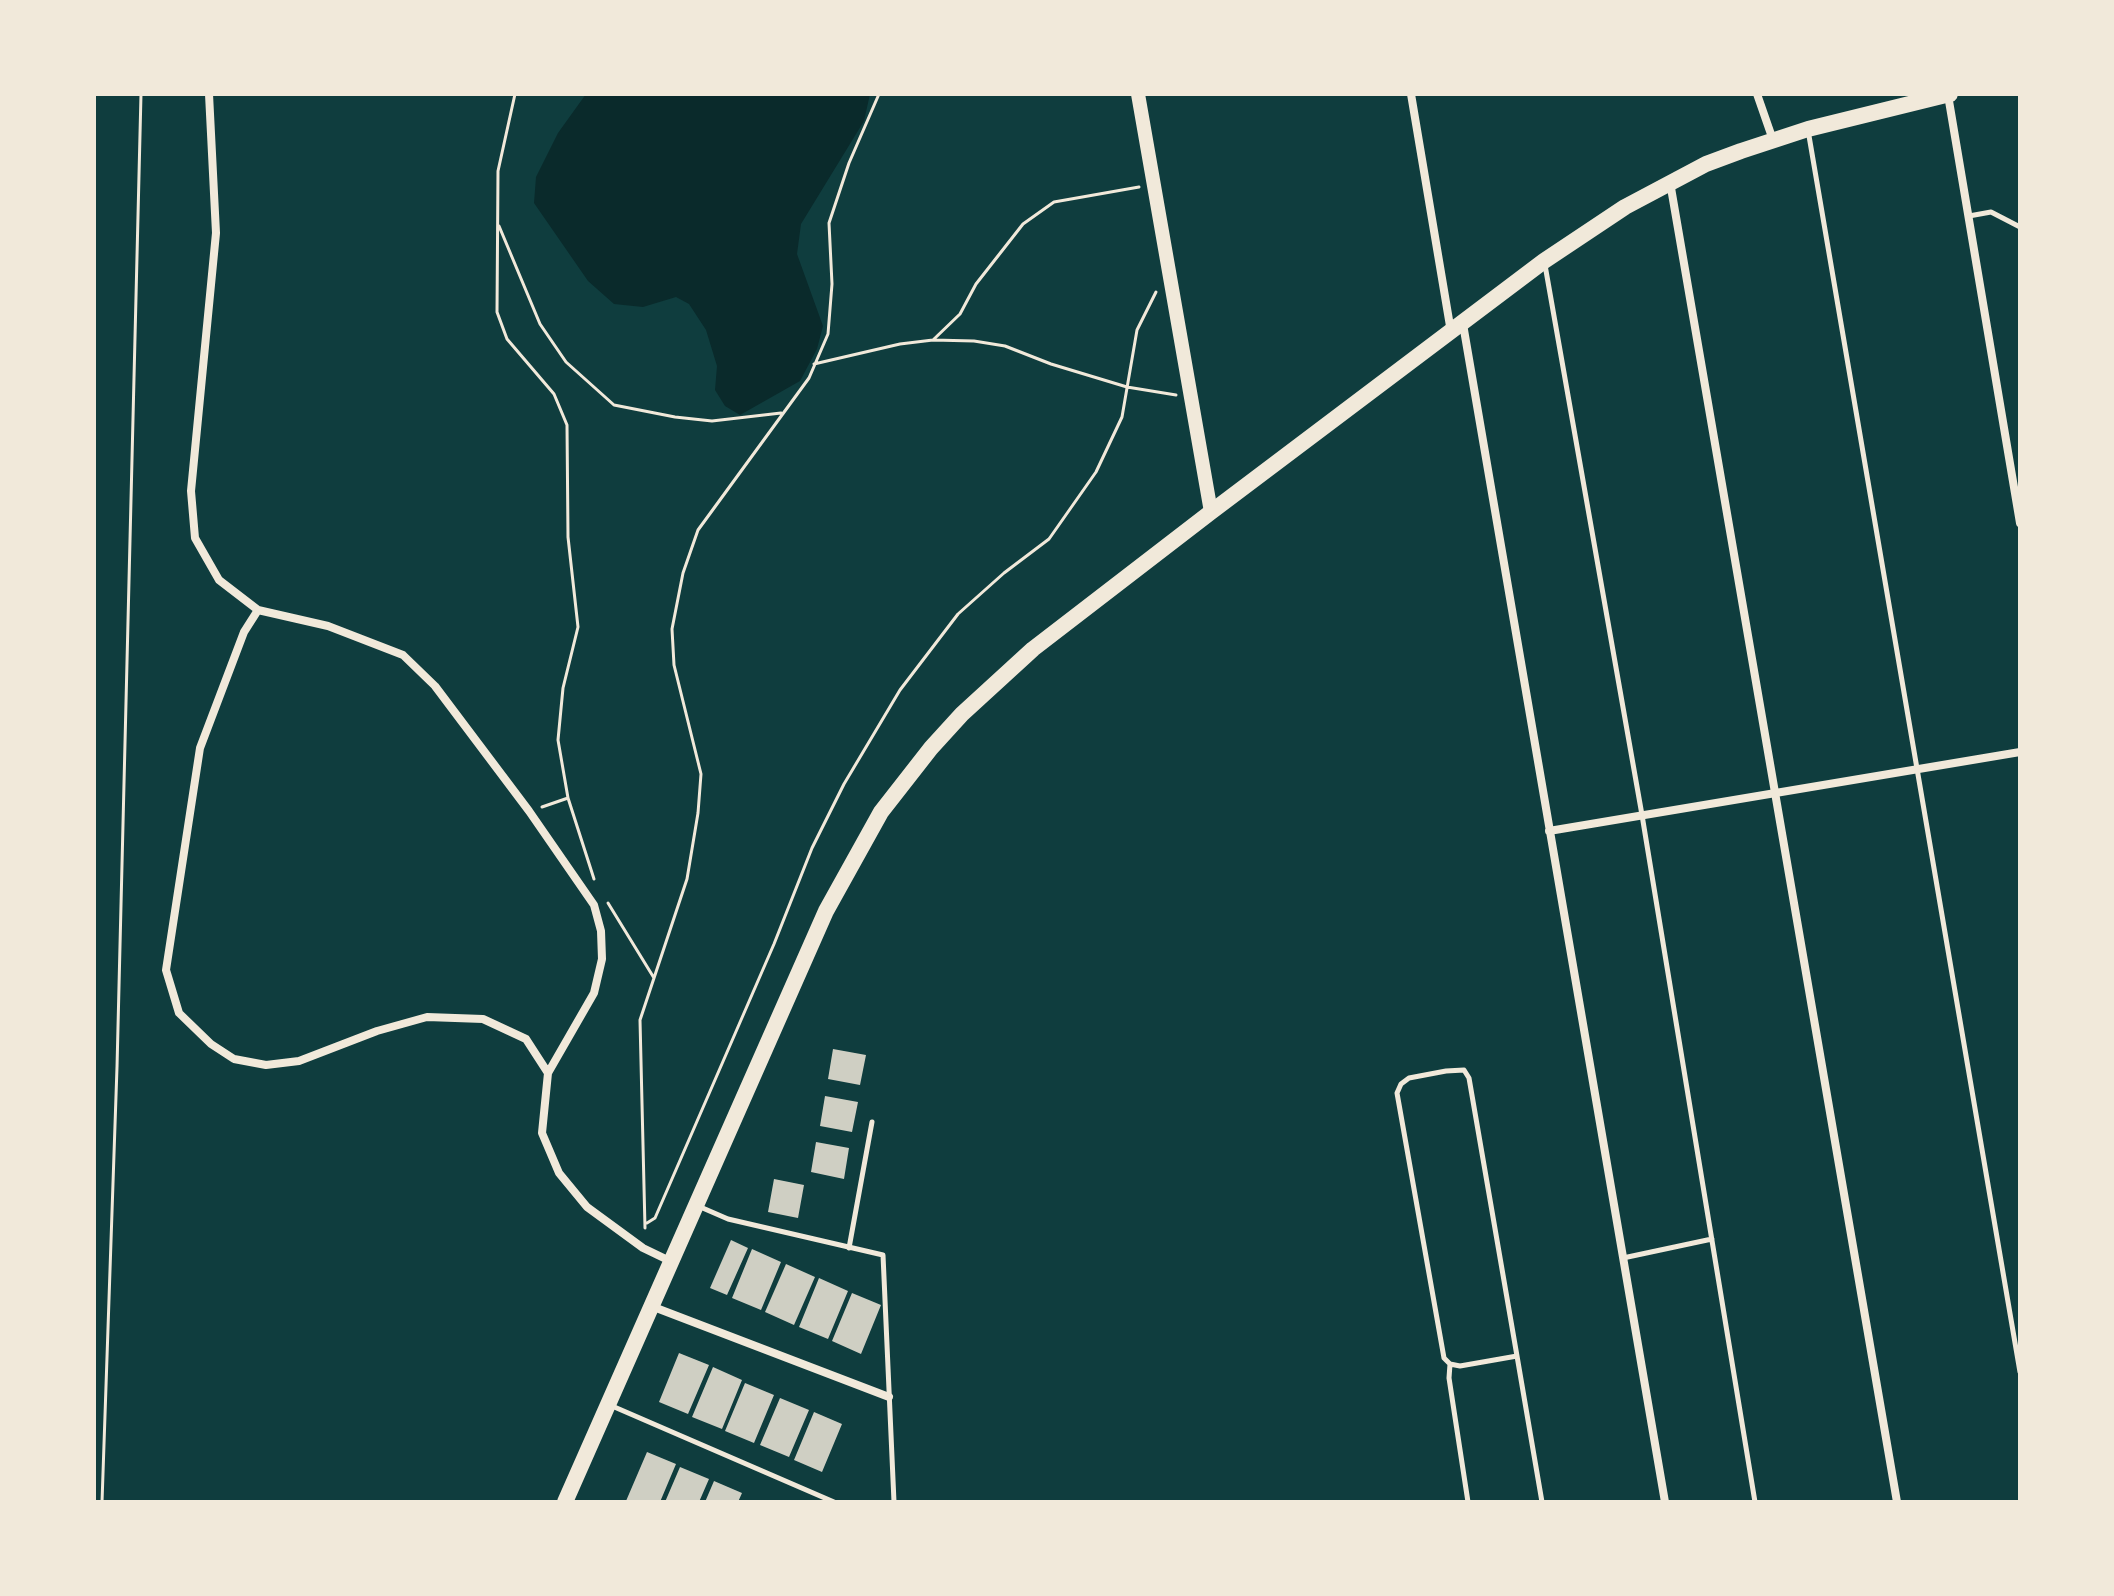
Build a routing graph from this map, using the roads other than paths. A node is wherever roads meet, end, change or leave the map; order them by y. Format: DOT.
graph roads {
  1 [pos="209,94"];
  2 [pos="1138,94"];
  3 [pos="1411,94"];
  4 [pos="1757,94"];
  5 [pos="1949,94"];
  6 [pos="1808,129"];
  7 [pos="1773,140"];
  8 [pos="1670,182"];
  9 [pos="1968,216"];
  10 [pos="2020,227"];
  11 [pos="1544,261"];
  12 [pos="1457,328"];
  13 [pos="1211,512"];
  14 [pos="2020,523"];
  15 [pos="258,610"];
  16 [pos="2020,752"];
  17 [pos="1916,769"];
  18 [pos="1775,793"];
  19 [pos="1642,815"];
  20 [pos="1549,831"];
  21 [pos="548,1073"];
  22 [pos="872,1122"];
  23 [pos="696,1206"];
  24 [pos="1712,1239"];
  25 [pos="849,1248"];
  26 [pos="1623,1258"];
  27 [pos="670,1261"];
  28 [pos="651,1306"];
  29 [pos="1517,1356"];
  30 [pos="1450,1364"];
  31 [pos="2020,1372"];
  32 [pos="889,1397"];
  33 [pos="608,1405"];
  34 [pos="565,1502"];
  35 [pos="834,1502"];
  36 [pos="894,1502"];
  37 [pos="1468,1502"];
  38 [pos="1542,1502"];
  39 [pos="1665,1502"];
  40 [pos="1755,1502"];
  41 [pos="1897,1502"];
  1 -- 15 [label="street"];
  2 -- 13 [label="main road"];
  3 -- 12 [label="street"];
  4 -- 7 [label="street"];
  5 -- 6 [label="main road"];
  5 -- 9 [label="street"];
  6 -- 7 [label="main road"];
  6 -- 17 [label="lane"];
  7 -- 8 [label="main road"];
  8 -- 11 [label="main road"];
  8 -- 18 [label="street"];
  9 -- 10 [label="lane"];
  9 -- 14 [label="street"];
  11 -- 12 [label="main road"];
  11 -- 19 [label="lane"];
  12 -- 13 [label="main road"];
  12 -- 20 [label="street"];
  13 -- 23 [label="main road"];
  15 -- 21 [label="street"];
  15 -- 21 [label="street"];
  16 -- 17 [label="street"];
  17 -- 18 [label="street"];
  17 -- 31 [label="lane"];
  18 -- 19 [label="street"];
  18 -- 41 [label="street"];
  19 -- 20 [label="street"];
  19 -- 24 [label="lane"];
  20 -- 26 [label="street"];
  21 -- 27 [label="street"];
  22 -- 25 [label="lane"];
  23 -- 25 [label="lane"];
  23 -- 27 [label="main road"];
  24 -- 26 [label="lane"];
  24 -- 40 [label="lane"];
  25 -- 32 [label="lane"];
  26 -- 39 [label="street"];
  27 -- 28 [label="main road"];
  28 -- 32 [label="street"];
  28 -- 33 [label="main road"];
  29 -- 30 [label="lane"];
  29 -- 30 [label="lane"];
  29 -- 38 [label="lane"];
  30 -- 37 [label="lane"];
  32 -- 36 [label="lane"];
  33 -- 34 [label="main road"];
  33 -- 35 [label="lane"];
}
